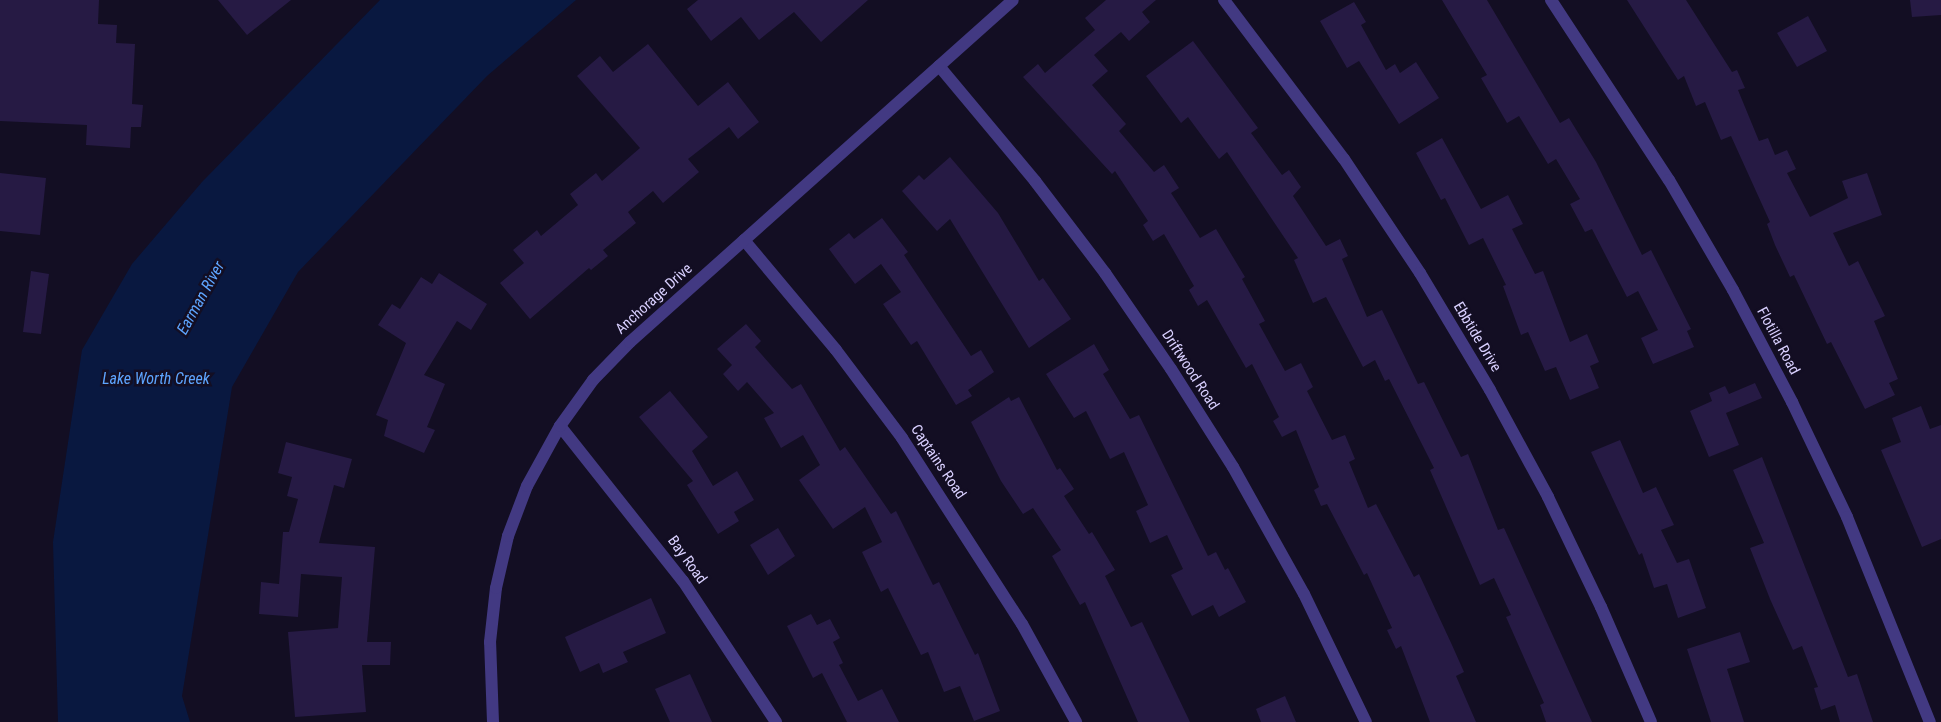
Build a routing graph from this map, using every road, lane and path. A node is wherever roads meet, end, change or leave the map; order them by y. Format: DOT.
graph roads {
  1 [pos="1013,0"];
  2 [pos="1224,0"];
  3 [pos="1551,0"];
  4 [pos="939,66"];
  5 [pos="744,240"];
  6 [pos="560,426"];
  7 [pos="493,722"];
  8 [pos="776,722"];
  9 [pos="1076,722"];
  10 [pos="1366,722"];
  11 [pos="1650,722"];
  12 [pos="1930,722"];
  1 -- 4 [label="street, Anchorage Drive"];
  2 -- 11 [label="street, Ebbtide Drive"];
  3 -- 12 [label="street, Flotilla Road"];
  4 -- 5 [label="street, Anchorage Drive"];
  4 -- 10 [label="street, Driftwood Road"];
  5 -- 6 [label="street, Anchorage Drive"];
  5 -- 9 [label="street, Captains Road"];
  6 -- 7 [label="street, Anchorage Drive"];
  6 -- 8 [label="street, Bay Road"];
}
